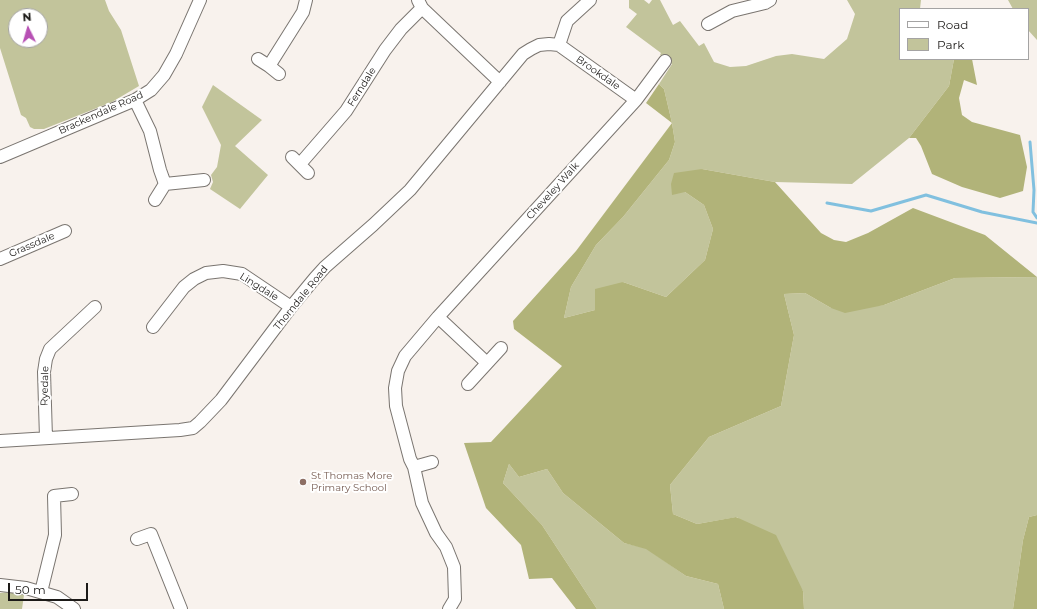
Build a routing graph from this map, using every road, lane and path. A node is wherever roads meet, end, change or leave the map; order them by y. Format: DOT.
graph roads {
  1 [pos="200,0"];
  2 [pos="306,0"];
  3 [pos="590,0"];
  4 [pos="770,0"];
  5 [pos="420,4"];
  6 [pos="708,24"];
  7 [pos="559,46"];
  8 [pos="665,61"];
  9 [pos="279,74"];
  10 [pos="500,82"];
  11 [pos="135,100"];
  12 [pos="636,100"];
  13 [pos="0,157"];
  14 [pos="300,165"];
  15 [pos="204,180"];
  16 [pos="165,184"];
  17 [pos="155,200"];
  18 [pos="65,231"];
  19 [pos="0,259"];
  20 [pos="95,307"];
  21 [pos="291,307"];
  22 [pos="438,318"];
  23 [pos="152,327"];
  24 [pos="502,348"];
  25 [pos="487,363"];
  26 [pos="468,384"];
  27 [pos="46,438"];
  28 [pos="0,441"];
  29 [pos="432,462"];
  30 [pos="414,468"];
  31 [pos="72,494"];
  32 [pos="137,538"];
  33 [pos="0,585"];
  34 [pos="41,592"];
  35 [pos="74,609"];
  36 [pos="181,609"];
  37 [pos="449,609"];
  1 -- 11 [label="street, Brackendale Road"];
  2 -- 9 [label="street"];
  3 -- 7 [label="street"];
  4 -- 6 [label="street"];
  5 -- 10 [label="street"];
  5 -- 14 [label="street, Ferndale"];
  7 -- 10 [label="street"];
  7 -- 12 [label="street, Brookdale"];
  8 -- 12 [label="street, Cheveley Walk"];
  10 -- 21 [label="street, Thorndale Road"];
  11 -- 13 [label="street, Brackendale Road"];
  11 -- 16 [label="street"];
  12 -- 22 [label="street, Cheveley Walk"];
  15 -- 16 [label="street"];
  16 -- 17 [label="street"];
  18 -- 19 [label="street, Grassdale"];
  20 -- 27 [label="street, Ryedale"];
  21 -- 23 [label="street, Lingdale"];
  21 -- 27 [label="street, Thorndale Road"];
  22 -- 25 [label="street"];
  22 -- 30 [label="street, Cheveley Walk"];
  24 -- 25 [label="street"];
  25 -- 26 [label="street"];
  27 -- 28 [label="street, Thorndale Road"];
  29 -- 30 [label="street"];
  30 -- 37 [label="street, Cheveley Walk"];
  31 -- 34 [label="street"];
  32 -- 36 [label="street"];
  33 -- 34 [label="street"];
  34 -- 35 [label="street"];
}
